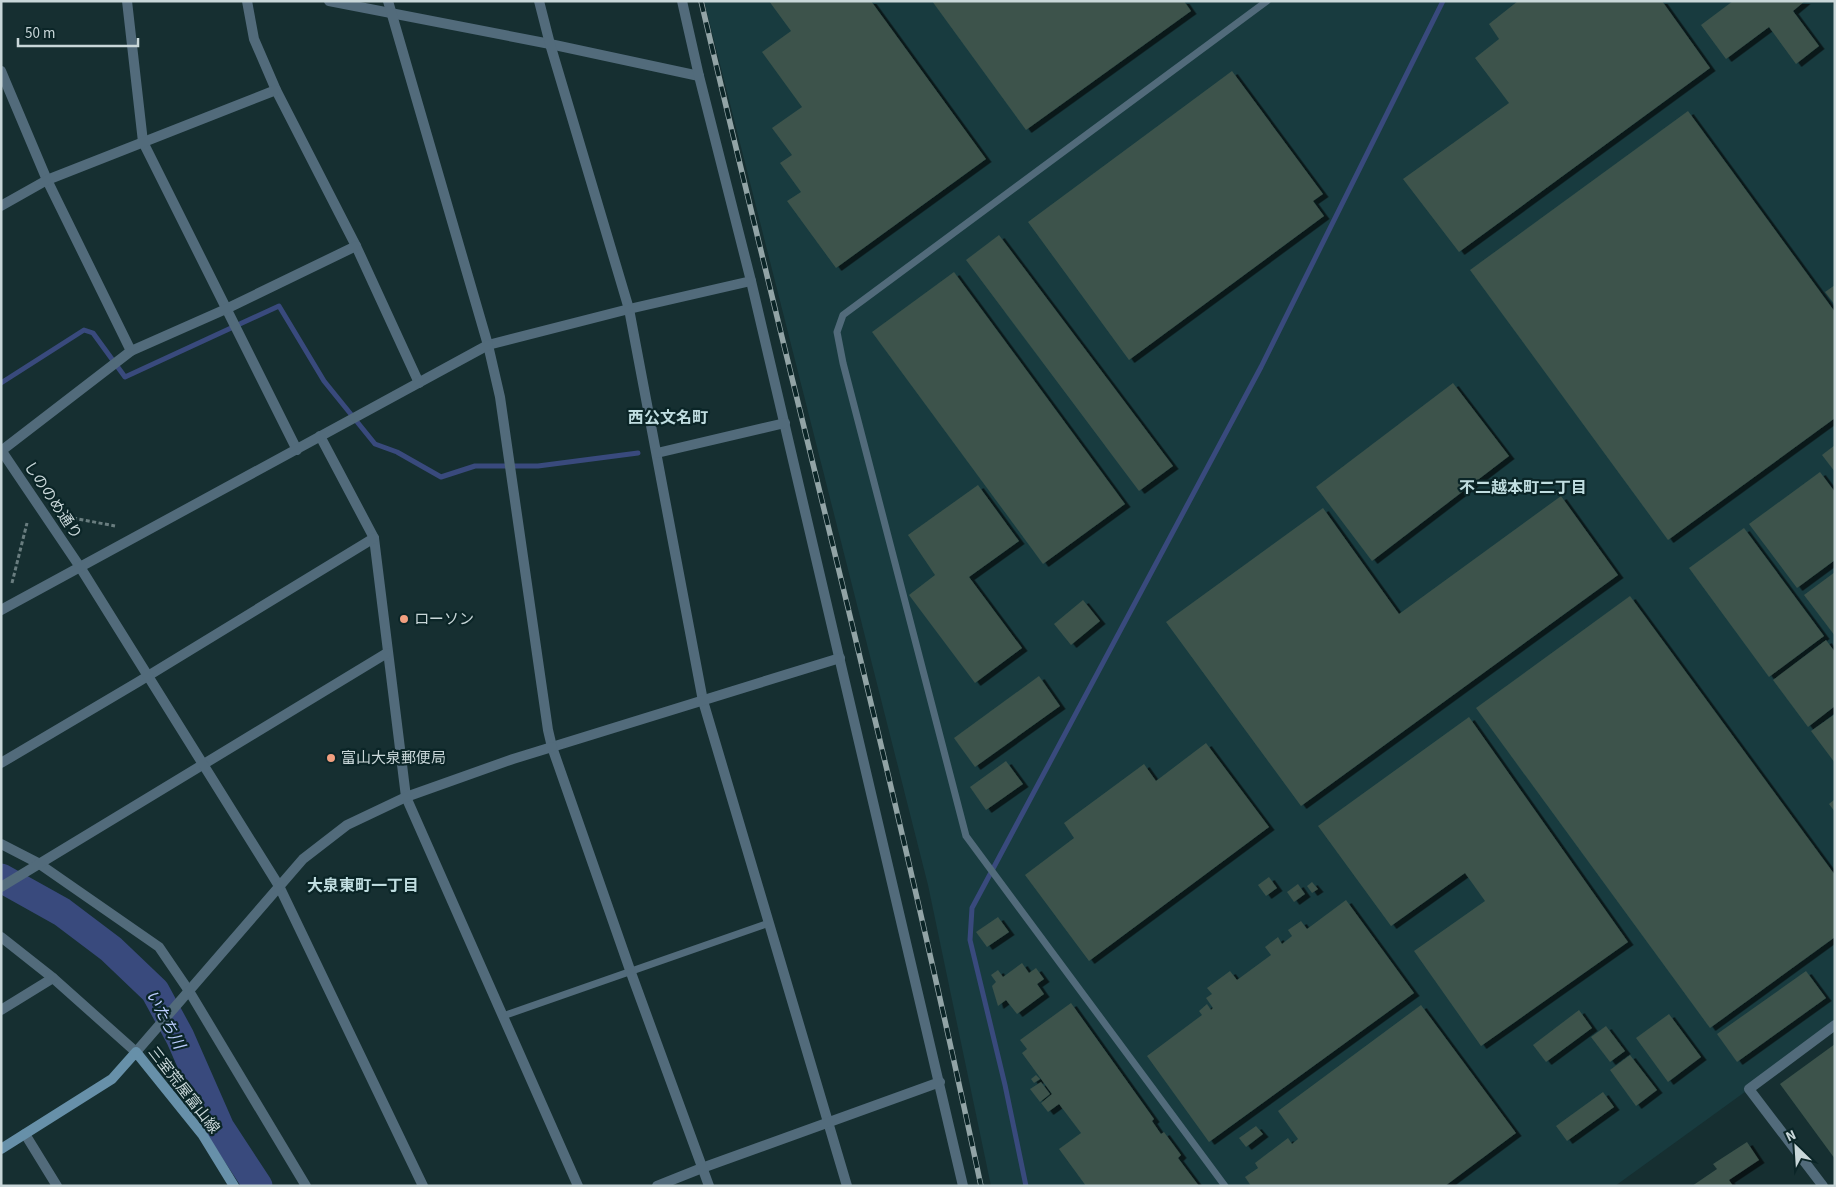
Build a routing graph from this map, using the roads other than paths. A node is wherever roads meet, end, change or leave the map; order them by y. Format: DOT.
graph roads {
  1 [pos="127,1"];
  2 [pos="247,1"];
  3 [pos="329,1"];
  4 [pos="388,1"];
  5 [pos="539,1"];
  6 [pos="682,1"];
  7 [pos="1267,1"];
  8 [pos="392,15"];
  9 [pos="550,44"];
  10 [pos="1,71"];
  11 [pos="699,76"];
  12 [pos="276,90"];
  13 [pos="143,142"];
  14 [pos="47,180"];
  15 [pos="1,206"];
  16 [pos="356,246"];
  17 [pos="751,281"];
  18 [pos="226,308"];
  19 [pos="629,309"];
  20 [pos="488,346"];
  21 [pos="131,352"];
  22 [pos="419,383"];
  23 [pos="785,423"];
  24 [pos="320,436"];
  25 [pos="297,450"];
  26 [pos="1,451"];
  27 [pos="656,453"];
  28 [pos="374,538"];
  29 [pos="80,567"];
  30 [pos="1,610"];
  31 [pos="387,653"];
  32 [pos="840,658"];
  33 [pos="148,676"];
  34 [pos="703,701"];
  35 [pos="552,747"];
  36 [pos="1,763"];
  37 [pos="203,764"];
  38 [pos="406,797"];
  39 [pos="1,844"];
  40 [pos="38,863"];
  41 [pos="279,886"];
  42 [pos="1,887"];
  43 [pos="769,923"];
  44 [pos="1,937"];
  45 [pos="630,970"];
  46 [pos="53,978"];
  47 [pos="187,994"];
  48 [pos="1,1010"];
  49 [pos="502,1016"];
  50 [pos="1835,1024"];
  51 [pos="139,1049"];
  52 [pos="940,1082"];
  53 [pos="828,1122"];
  54 [pos="25,1134"];
  55 [pos="1,1149"];
  56 [pos="702,1168"];
  57 [pos="57,1186"];
  58 [pos="234,1186"];
  59 [pos="306,1186"];
  60 [pos="423,1186"];
  61 [pos="578,1186"];
  62 [pos="657,1186"];
  63 [pos="709,1186"];
  64 [pos="847,1186"];
  65 [pos="963,1186"];
  66 [pos="1225,1186"];
  67 [pos="1823,1186"];
  1 -- 13 [label="street"];
  2 -- 12 [label="street"];
  3 -- 8 [label="street"];
  4 -- 8 [label="street"];
  5 -- 9 [label="street"];
  6 -- 11 [label="street"];
  7 -- 66 [label="lane"];
  8 -- 9 [label="street"];
  8 -- 20 [label="street"];
  9 -- 11 [label="street"];
  9 -- 19 [label="street"];
  10 -- 14 [label="street"];
  11 -- 17 [label="street"];
  12 -- 13 [label="street"];
  12 -- 16 [label="street"];
  13 -- 14 [label="street"];
  13 -- 18 [label="street"];
  14 -- 15 [label="street"];
  14 -- 21 [label="street"];
  16 -- 18 [label="street"];
  16 -- 22 [label="street"];
  17 -- 19 [label="street"];
  17 -- 23 [label="street"];
  18 -- 21 [label="street"];
  18 -- 25 [label="street"];
  19 -- 20 [label="street"];
  19 -- 27 [label="street"];
  20 -- 22 [label="street"];
  20 -- 35 [label="street"];
  21 -- 26 [label="street"];
  22 -- 24 [label="street"];
  23 -- 27 [label="street"];
  23 -- 32 [label="street"];
  24 -- 25 [label="street"];
  24 -- 28 [label="street"];
  25 -- 29 [label="street"];
  26 -- 29 [label="street, しののめ通り"];
  27 -- 34 [label="street"];
  28 -- 31 [label="street"];
  28 -- 33 [label="street"];
  29 -- 30 [label="street"];
  29 -- 33 [label="street, しののめ通り"];
  31 -- 37 [label="street"];
  31 -- 38 [label="street"];
  32 -- 34 [label="street"];
  32 -- 52 [label="street"];
  33 -- 36 [label="street"];
  33 -- 37 [label="street, しののめ通り"];
  34 -- 35 [label="street"];
  34 -- 43 [label="street"];
  35 -- 38 [label="street"];
  35 -- 45 [label="street"];
  37 -- 40 [label="street"];
  37 -- 41 [label="street, しののめ通り"];
  38 -- 41 [label="street"];
  38 -- 49 [label="street"];
  39 -- 40 [label="street"];
  40 -- 42 [label="street"];
  40 -- 47 [label="street"];
  41 -- 47 [label="street"];
  41 -- 60 [label="street, しののめ通り"];
  43 -- 45 [label="lane"];
  43 -- 53 [label="street"];
  44 -- 46 [label="street"];
  45 -- 49 [label="lane"];
  45 -- 56 [label="street"];
  46 -- 48 [label="street"];
  46 -- 51 [label="street"];
  47 -- 51 [label="street"];
  47 -- 59 [label="street"];
  49 -- 61 [label="street"];
  50 -- 67 [label="street"];
  51 -- 54 [label="main road, 三室荒屋富山線"];
  51 -- 58 [label="main road, 三室荒屋富山線"];
  52 -- 53 [label="street"];
  52 -- 65 [label="street"];
  53 -- 56 [label="street"];
  53 -- 64 [label="street"];
  54 -- 55 [label="main road, 三室荒屋富山線"];
  54 -- 57 [label="street"];
  56 -- 62 [label="street"];
  56 -- 63 [label="street"];
}
